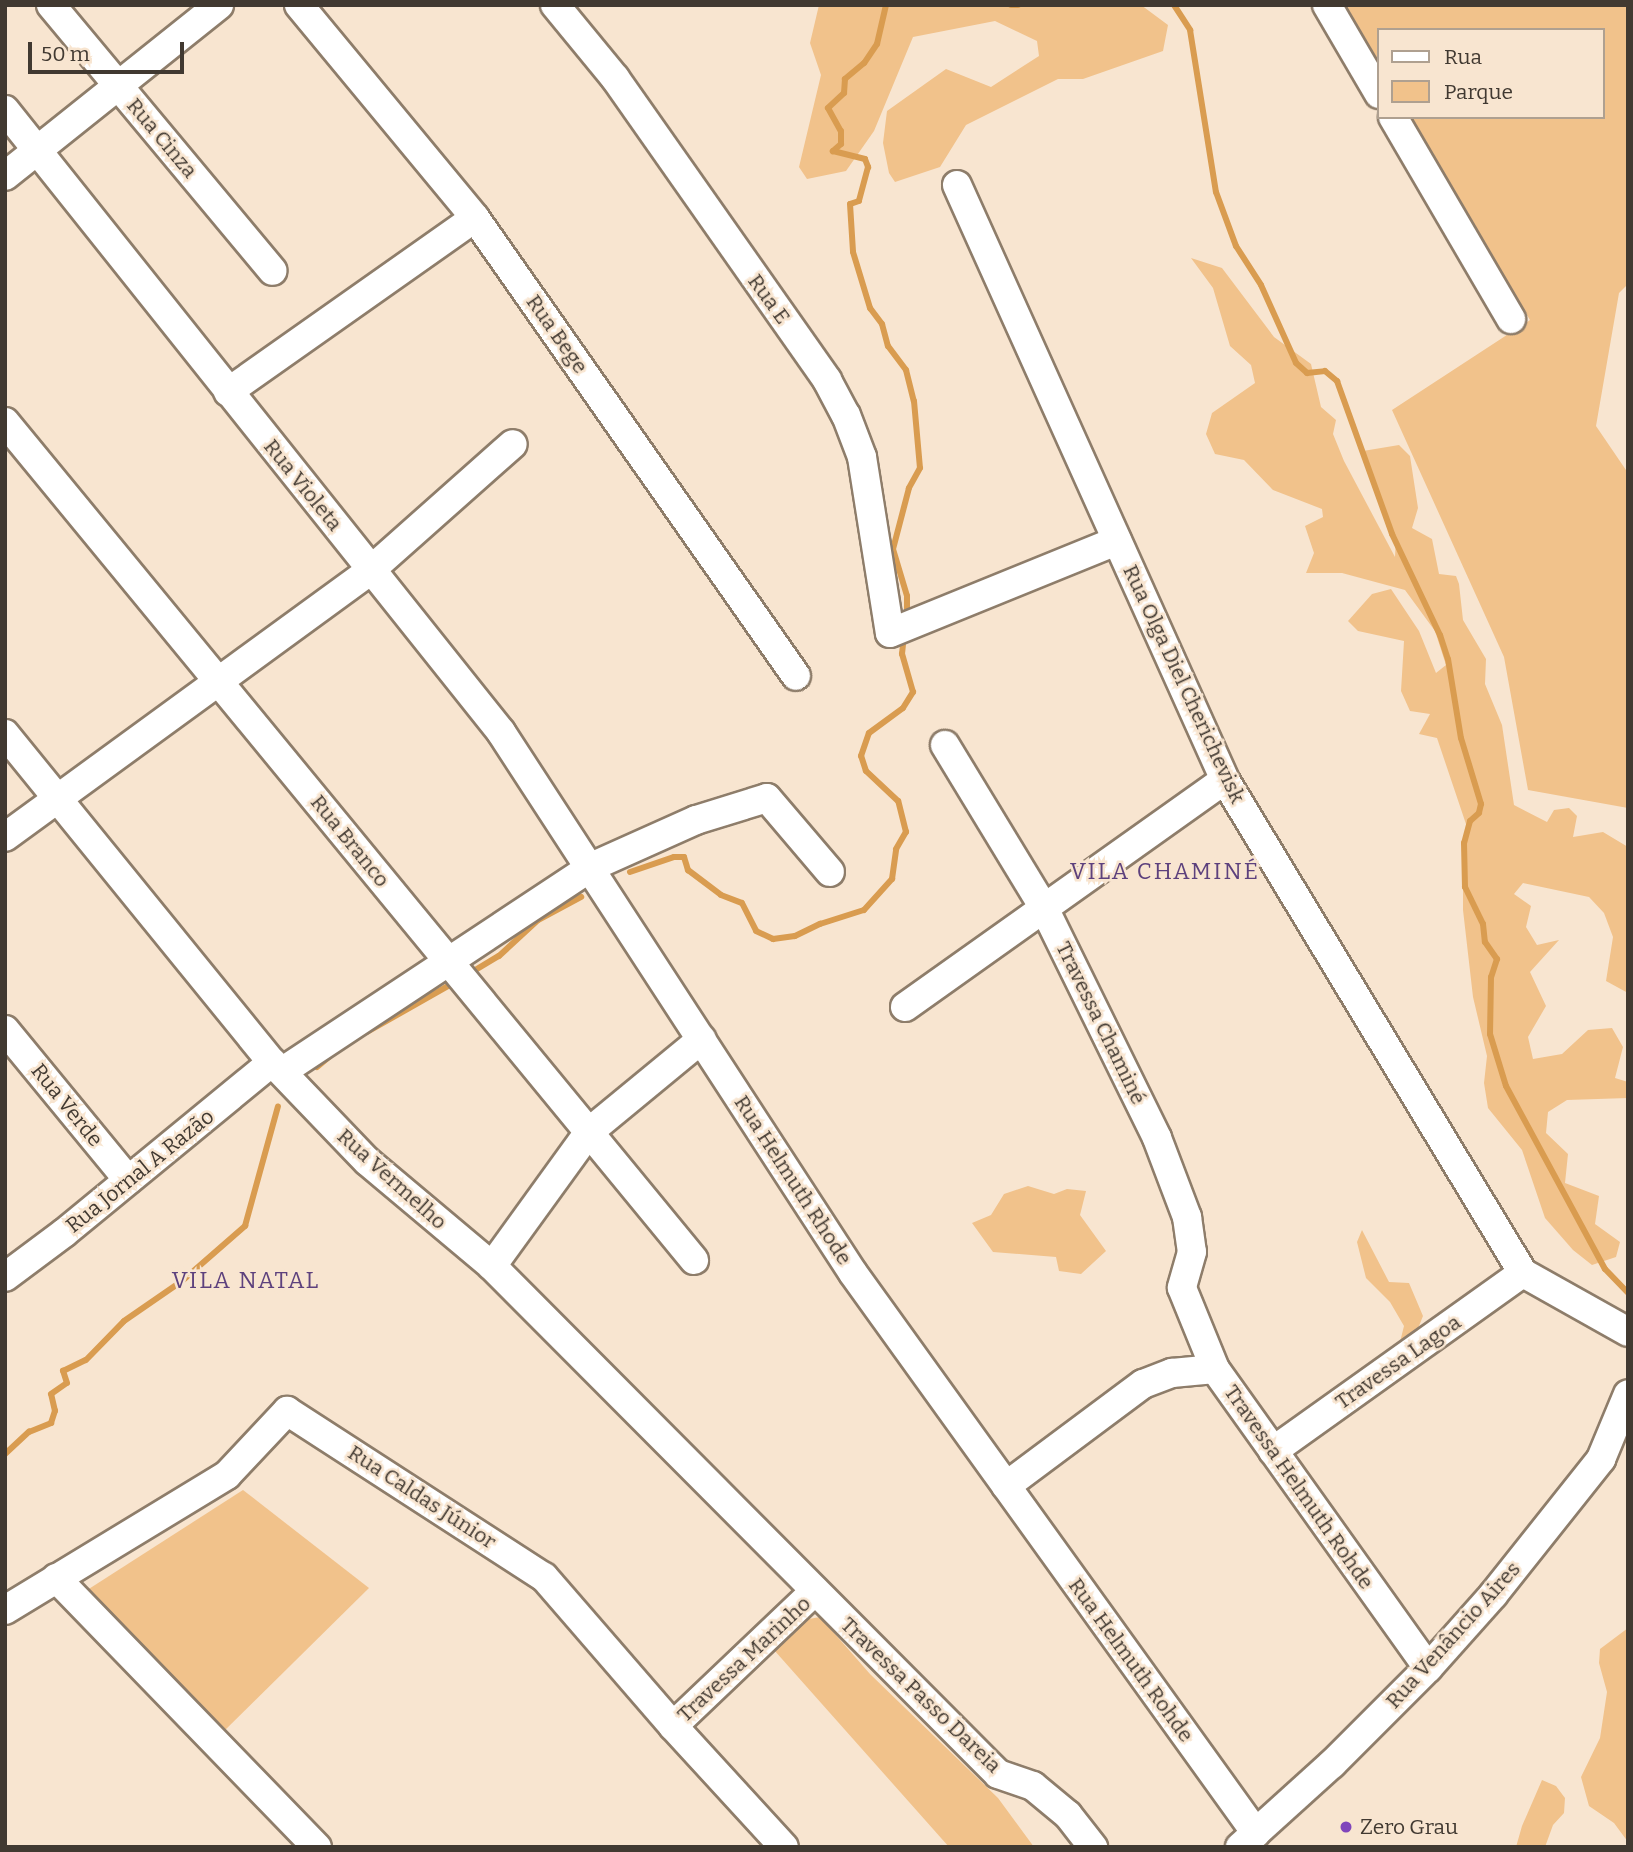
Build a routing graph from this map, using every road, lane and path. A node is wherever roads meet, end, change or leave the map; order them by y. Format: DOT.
graph roads {
  1 [pos="51,5"];
  2 [pos="219,5"];
  3 [pos="299,5"];
  4 [pos="555,5"];
  5 [pos="1327,5"];
  6 [pos="119,86"];
  7 [pos="1378,92"];
  8 [pos="5,110"];
  9 [pos="1394,119"];
  10 [pos="38,149"];
  11 [pos="5,176"];
  12 [pos="957,185"];
  13 [pos="475,218"];
  14 [pos="273,271"];
  15 [pos="1511,319"];
  16 [pos="228,393"];
  17 [pos="5,422"];
  18 [pos="513,444"];
  19 [pos="1117,541"];
  20 [pos="372,569"];
  21 [pos="796,677"];
  22 [pos="219,682"];
  23 [pos="5,734"];
  24 [pos="945,745"];
  25 [pos="1224,780"];
  26 [pos="58,799"];
  27 [pos="5,837"];
  28 [pos="591,867"];
  29 [pos="830,872"];
  30 [pos="1044,908"];
  31 [pos="448,961"];
  32 [pos="905,1007"];
  33 [pos="5,1030"];
  34 [pos="702,1040"];
  35 [pos="278,1066"];
  36 [pos="589,1132"];
  37 [pos="128,1180"];
  38 [pos="694,1260"];
  39 [pos="492,1266"];
  40 [pos="1523,1273"];
  41 [pos="5,1277"];
  42 [pos="1628,1332"];
  43 [pos="1215,1369"];
  44 [pos="1628,1394"];
  45 [pos="1273,1451"];
  46 [pos="1006,1486"];
  47 [pos="56,1578"];
  48 [pos="815,1591"];
  49 [pos="5,1609"];
  50 [pos="1428,1668"];
  51 [pos="673,1726"];
  52 [pos="1248,1840"];
  53 [pos="317,1847"];
  54 [pos="784,1847"];
  55 [pos="1093,1847"];
  1 -- 6 [label="street, Rua Cinza"];
  2 -- 6 [label="street"];
  3 -- 13 [label="street, Rua Bege"];
  4 -- 19 [label="street, Rua E"];
  5 -- 7 [label="street"];
  6 -- 10 [label="street"];
  6 -- 14 [label="street, Rua Cinza"];
  8 -- 10 [label="street, Rua Violeta"];
  9 -- 15 [label="street"];
  10 -- 11 [label="street"];
  10 -- 16 [label="street, Rua Violeta"];
  12 -- 19 [label="street, Rua Olga Diel Cherichevisk"];
  13 -- 16 [label="street"];
  13 -- 21 [label="street, Rua Bege"];
  16 -- 20 [label="street, Rua Violeta"];
  17 -- 22 [label="street, Rua Branco"];
  18 -- 20 [label="street"];
  19 -- 25 [label="street, Rua Olga Diel Cherichevisk"];
  20 -- 22 [label="street"];
  20 -- 28 [label="street, Rua Violeta"];
  22 -- 26 [label="street"];
  22 -- 31 [label="street, Rua Branco"];
  23 -- 26 [label="street, Rua Vermelho"];
  24 -- 30 [label="street, Travessa Chaminé"];
  25 -- 30 [label="street"];
  25 -- 40 [label="street, Rua Olga Diel Cherichevisk"];
  26 -- 27 [label="street"];
  26 -- 35 [label="street, Rua Vermelho"];
  28 -- 29 [label="street, Rua Jornal A Razão"];
  28 -- 31 [label="street, Rua Jornal A Razão"];
  28 -- 34 [label="street, Rua Helmuth Rhode"];
  30 -- 32 [label="street"];
  30 -- 43 [label="street, Travessa Chaminé"];
  31 -- 35 [label="street, Rua Jornal A Razão"];
  31 -- 36 [label="street, Rua Branco"];
  33 -- 37 [label="street, Rua Verde"];
  34 -- 36 [label="street"];
  34 -- 46 [label="street, Rua Helmuth Rhode"];
  35 -- 37 [label="street, Rua Jornal A Razão"];
  35 -- 39 [label="street, Rua Vermelho"];
  36 -- 38 [label="street, Rua Branco"];
  36 -- 39 [label="street"];
  37 -- 41 [label="street, Rua Jornal A Razão"];
  39 -- 48 [label="street, Rua Vermelho"];
  40 -- 42 [label="street, Rua Olga Diel Cherichevisk"];
  40 -- 45 [label="street, Travessa Lagoa"];
  43 -- 45 [label="street, Travessa Helmuth Rohde"];
  43 -- 46 [label="street, Travessa Helmuth Rohde"];
  44 -- 50 [label="street, Rua Venâncio Aires"];
  45 -- 50 [label="street, Travessa Helmuth Rohde"];
  46 -- 52 [label="street, Rua Helmuth Rohde"];
  47 -- 49 [label="street, Rua Caldas Júnior"];
  47 -- 51 [label="street, Rua Caldas Júnior"];
  47 -- 53 [label="street"];
  48 -- 51 [label="street, Travessa Marinho"];
  48 -- 55 [label="street, Travessa Passo Dareia"];
  50 -- 52 [label="street, Rua Venâncio Aires"];
  51 -- 54 [label="street, Rua Caldas Júnior"];
}
